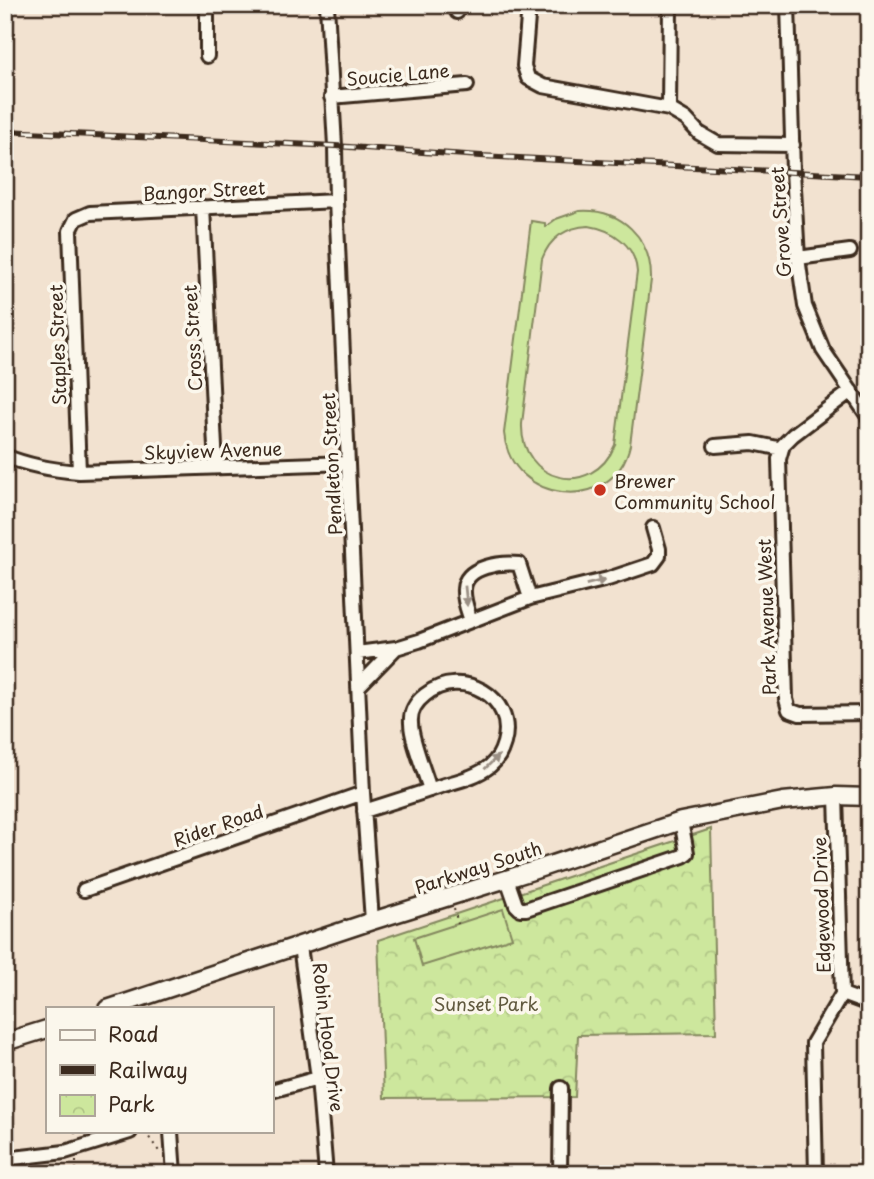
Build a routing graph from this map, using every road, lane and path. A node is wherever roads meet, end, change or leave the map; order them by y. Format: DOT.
graph roads {
  1 [pos="207,5"];
  2 [pos="327,5"];
  3 [pos="529,5"];
  4 [pos="670,5"];
  5 [pos="788,5"];
  6 [pos="207,56"];
  7 [pos="467,85"];
  8 [pos="331,97"];
  9 [pos="669,109"];
  10 [pos="793,145"];
  11 [pos="336,201"];
  12 [pos="203,207"];
  13 [pos="76,219"];
  14 [pos="850,251"];
  15 [pos="798,258"];
  16 [pos="851,391"];
  17 [pos="869,418"];
  18 [pos="715,446"];
  19 [pos="782,449"];
  20 [pos="5,456"];
  21 [pos="348,463"];
  22 [pos="216,467"];
  23 [pos="79,471"];
  24 [pos="653,528"];
  25 [pos="530,598"];
  26 [pos="471,621"];
  27 [pos="396,648"];
  28 [pos="356,653"];
  29 [pos="358,687"];
  30 [pos="869,713"];
  31 [pos="430,790"];
  32 [pos="363,793"];
  33 [pos="836,796"];
  34 [pos="869,797"];
  35 [pos="364,811"];
  36 [pos="681,821"];
  37 [pos="508,879"];
  38 [pos="84,890"];
  39 [pos="453,908"];
  40 [pos="372,921"];
  41 [pos="458,924"];
  42 [pos="300,946"];
  43 [pos="842,994"];
  44 [pos="869,1004"];
  45 [pos="113,1007"];
  46 [pos="46,1029"];
  47 [pos="5,1042"];
  48 [pos="318,1078"];
  49 [pos="561,1088"];
  50 [pos="273,1090"];
  51 [pos="124,1134"];
  52 [pos="171,1134"];
  53 [pos="5,1159"];
  54 [pos="174,1174"];
  55 [pos="326,1174"];
  56 [pos="555,1174"];
  57 [pos="560,1174"];
  58 [pos="816,1174"];
  1 -- 6 [label="street"];
  2 -- 8 [label="street, Pendleton Street"];
  3 -- 9 [label="street"];
  4 -- 9 [label="street"];
  5 -- 10 [label="street, Grove Street"];
  7 -- 8 [label="street, Soucie Lane"];
  8 -- 11 [label="street, Pendleton Street"];
  9 -- 10 [label="street"];
  10 -- 15 [label="street, Grove Street"];
  11 -- 12 [label="street, Bangor Street"];
  11 -- 21 [label="street, Pendleton Street"];
  12 -- 13 [label="street, Bangor Street"];
  12 -- 22 [label="street, Cross Street"];
  13 -- 23 [label="street, Staples Street"];
  14 -- 15 [label="street"];
  15 -- 16 [label="street, Grove Street"];
  16 -- 17 [label="street, Grove Street"];
  16 -- 19 [label="street"];
  18 -- 19 [label="street"];
  19 -- 30 [label="street, Park Avenue West"];
  20 -- 23 [label="street, Skyview Avenue"];
  21 -- 22 [label="street, Skyview Avenue"];
  21 -- 28 [label="street, Pendleton Street"];
  22 -- 23 [label="street, Skyview Avenue"];
  25 -- 24 [label="street, one-way"];
  25 -- 26 [label="street"];
  25 -- 26 [label="street, one-way"];
  26 -- 27 [label="street"];
  27 -- 28 [label="street"];
  27 -- 29 [label="street"];
  28 -- 29 [label="street, Pendleton Street"];
  29 -- 32 [label="street, Pendleton Street"];
  31 -- 31 [label="street, one-way"];
  31 -- 35 [label="street"];
  32 -- 35 [label="street, Pendleton Street"];
  32 -- 38 [label="street, Rider Road"];
  33 -- 34 [label="main road, Parkway South"];
  33 -- 36 [label="main road, Parkway South"];
  33 -- 43 [label="street, Edgewood Drive"];
  35 -- 40 [label="street, Pendleton Street"];
  36 -- 37 [label="main road, Parkway South"];
  36 -- 37 [label="street"];
  37 -- 40 [label="main road, Parkway South"];
  39 -- 41 [label="path"];
  40 -- 42 [label="main road, Parkway South"];
  42 -- 45 [label="main road, Parkway South"];
  42 -- 48 [label="street, Robin Hood Drive"];
  43 -- 44 [label="street"];
  43 -- 58 [label="street, Edgewood Drive"];
  46 -- 47 [label="main road"];
  48 -- 50 [label="street"];
  48 -- 55 [label="street, Robin Hood Drive"];
  49 -- 57 [label="street"];
  51 -- 53 [label="street"];
  52 -- 54 [label="street"];
  56 -- 57 [label="street"];
}
